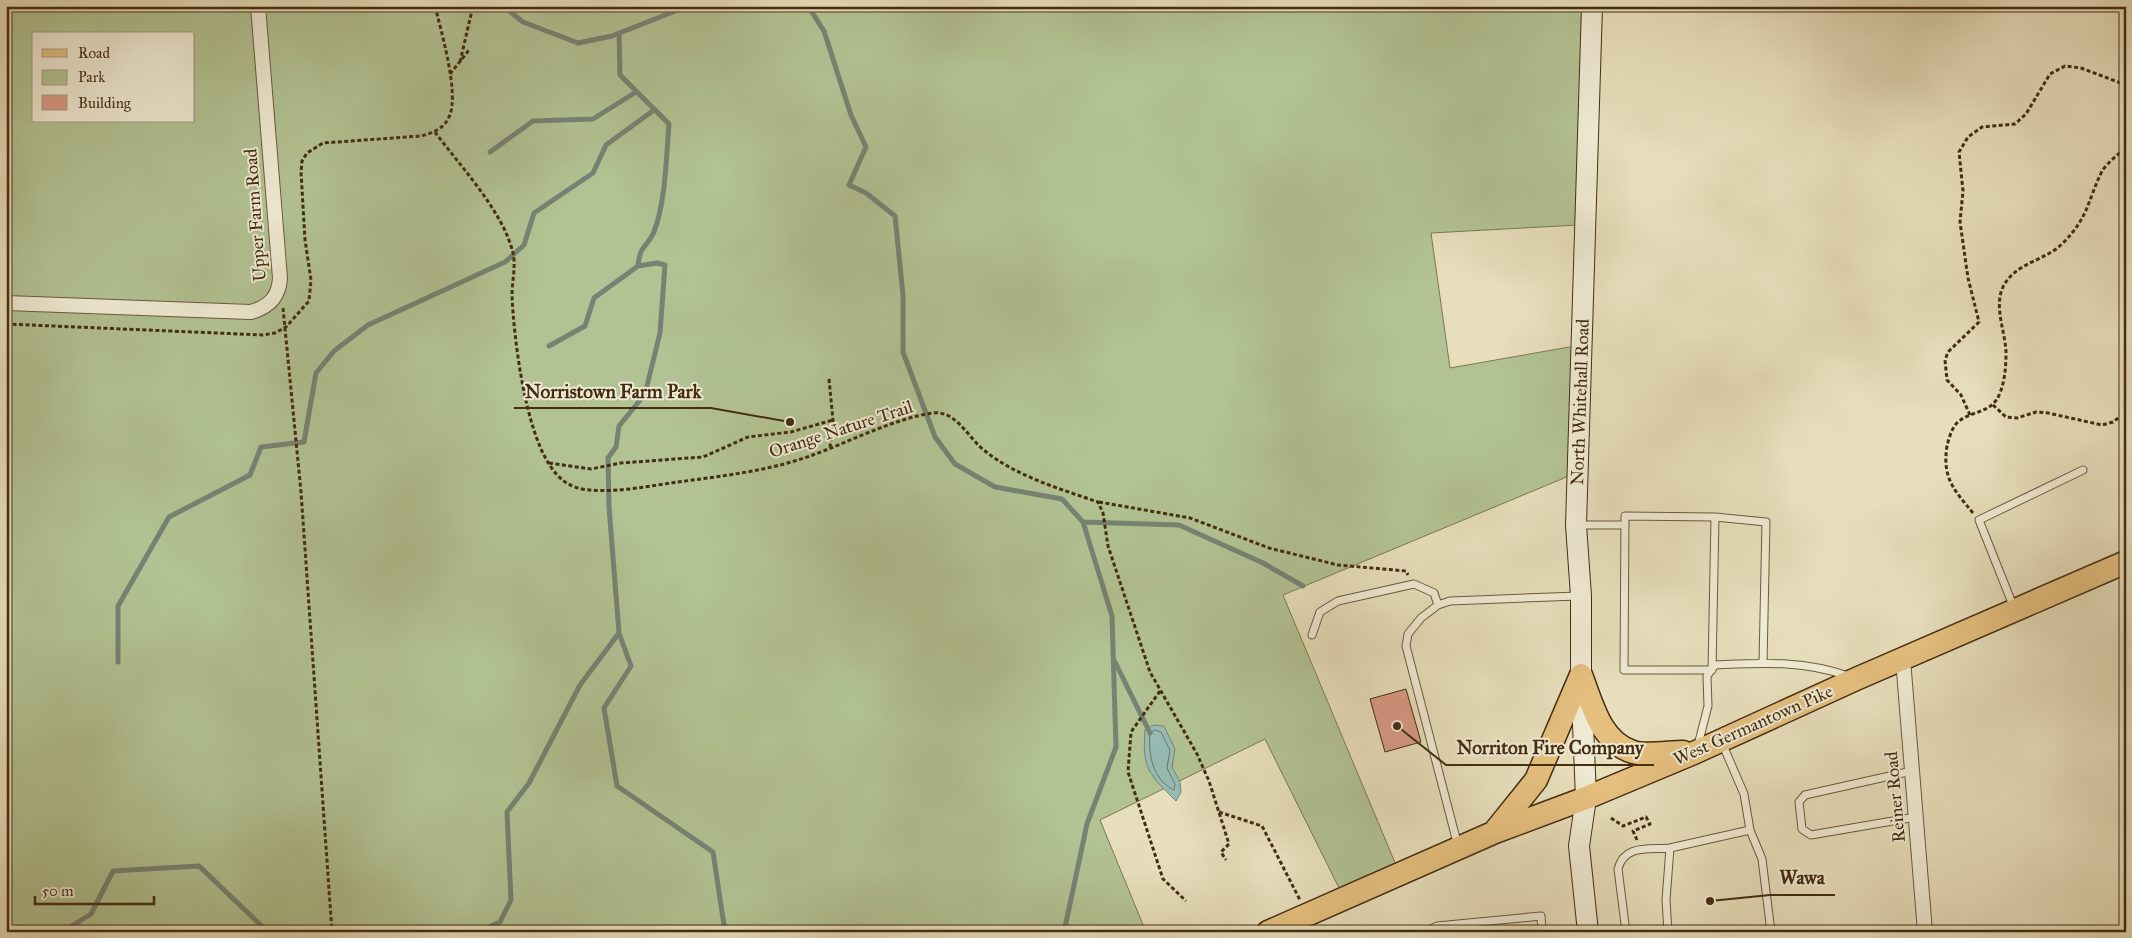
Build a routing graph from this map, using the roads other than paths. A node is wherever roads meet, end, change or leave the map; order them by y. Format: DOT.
graph roads {
  1 [pos="258,6"];
  2 [pos="1592,6"];
  3 [pos="6,303"];
  4 [pos="2083,470"];
  5 [pos="1714,517"];
  6 [pos="1625,524"];
  7 [pos="1576,525"];
  8 [pos="2126,562"];
  9 [pos="1581,596"];
  10 [pos="1438,605"];
  11 [pos="2015,610"];
  12 [pos="1312,635"];
  13 [pos="1903,659"];
  14 [pos="1763,662"];
  15 [pos="1712,670"];
  16 [pos="1581,675"];
  17 [pos="1856,679"];
  18 [pos="1721,740"];
  19 [pos="1696,752"];
  20 [pos="1912,771"];
  21 [pos="1586,798"];
  22 [pos="1916,817"];
  23 [pos="1750,830"];
  24 [pos="1495,832"];
  25 [pos="1459,847"];
  26 [pos="1670,848"];
  27 [pos="1281,929"];
  28 [pos="1425,932"];
  29 [pos="1542,932"];
  30 [pos="1588,932"];
  31 [pos="1626,932"];
  32 [pos="1668,932"];
  33 [pos="1771,932"];
  34 [pos="1926,932"];
  1 -- 3 [label="street, Upper Farm Road"];
  2 -- 7 [label="main road, North Whitehall Road"];
  4 -- 11 [label="lane"];
  5 -- 6 [label="lane"];
  5 -- 14 [label="lane"];
  5 -- 15 [label="lane"];
  6 -- 7 [label="lane"];
  6 -- 15 [label="lane"];
  7 -- 9 [label="main road, North Whitehall Road"];
  8 -- 11 [label="main road, West Germantown Pike"];
  9 -- 10 [label="lane"];
  9 -- 16 [label="main road, North Whitehall Road"];
  10 -- 12 [label="lane"];
  10 -- 25 [label="lane"];
  11 -- 13 [label="main road, West Germantown Pike"];
  13 -- 17 [label="main road, West Germantown Pike"];
  13 -- 20 [label="street, Reiner Road"];
  14 -- 15 [label="lane"];
  14 -- 17 [label="lane"];
  15 -- 19 [label="lane"];
  16 -- 19 [label="main road"];
  16 -- 21 [label="main road, North Whitehall Road"];
  16 -- 24 [label="main road"];
  17 -- 18 [label="main road, West Germantown Pike"];
  18 -- 19 [label="main road, West Germantown Pike"];
  18 -- 23 [label="lane"];
  19 -- 21 [label="main road, West Germantown Pike"];
  20 -- 22 [label="street, Reiner Road"];
  20 -- 22 [label="lane"];
  21 -- 24 [label="main road, West Germantown Pike"];
  21 -- 30 [label="main road, North Whitehall Road"];
  22 -- 34 [label="street, Reiner Road"];
  23 -- 26 [label="lane"];
  23 -- 33 [label="lane"];
  24 -- 25 [label="main road, West Germantown Pike"];
  25 -- 27 [label="main road, West Germantown Pike"];
  26 -- 31 [label="lane"];
  26 -- 32 [label="lane"];
  28 -- 29 [label="lane"];
}
